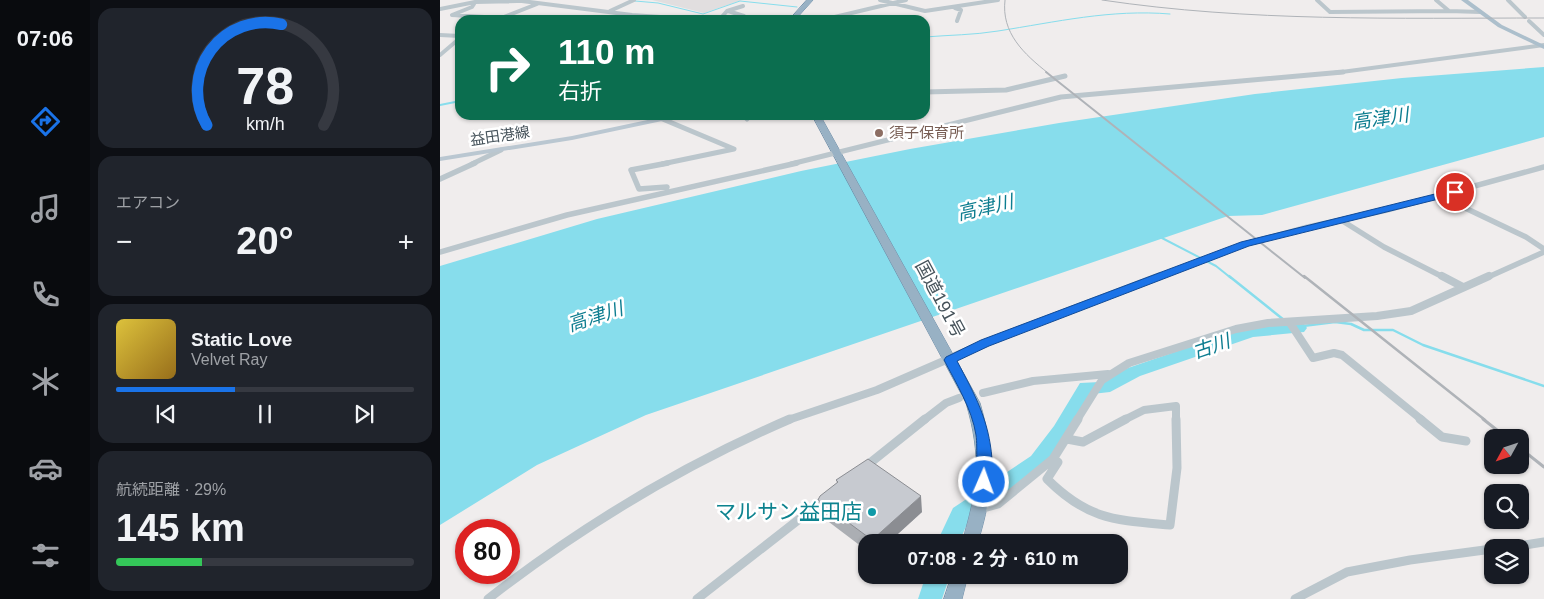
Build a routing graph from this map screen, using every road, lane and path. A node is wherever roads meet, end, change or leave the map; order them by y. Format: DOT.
graph roads {
  1 [pos="470,0"];
  2 [pos="516,0"];
  3 [pos="634,0"];
  4 [pos="810,0"];
  5 [pos="880,0"];
  6 [pos="906,0"];
  7 [pos="998,0"];
  8 [pos="1317,0"];
  9 [pos="1436,0"];
  10 [pos="1464,0"];
  11 [pos="1508,0"];
  12 [pos="475,2"];
  13 [pos="540,3"];
  14 [pos="892,3"];
  15 [pos="440,6"];
  16 [pos="743,6"];
  17 [pos="952,7"];
  18 [pos="728,11"];
  19 [pos="1449,11"];
  20 [pos="608,12"];
  21 [pos="1480,12"];
  22 [pos="455,15"];
  23 [pos="508,15"];
  24 [pos="637,15"];
  25 [pos="724,15"];
  26 [pos="741,15"];
  27 [pos="796,15"];
  28 [pos="843,15"];
  29 [pos="1525,17"];
  30 [pos="957,21"];
  31 [pos="1529,21"];
  32 [pos="440,35"];
  33 [pos="1544,35"];
  34 [pos="455,36"];
  35 [pos="455,42"];
  36 [pos="1543,46"];
  37 [pos="440,55"];
  38 [pos="1065,76"];
  39 [pos="930,92"];
  40 [pos="657,120"];
  41 [pos="670,120"];
  42 [pos="819,120"];
  43 [pos="501,150"];
  44 [pos="837,153"];
  45 [pos="440,159"];
  46 [pos="1544,167"];
  47 [pos="440,179"];
  48 [pos="694,184"];
  49 [pos="1440,196"];
  50 [pos="1341,220"];
  51 [pos="1544,250"];
  52 [pos="440,252"];
  53 [pos="1463,288"];
  54 [pos="1290,323"];
  55 [pos="949,357"];
  56 [pos="1108,374"];
  57 [pos="983,393"];
  58 [pos="958,398"];
  59 [pos="1067,439"];
  60 [pos="1466,442"];
  61 [pos="1053,460"];
  62 [pos="857,474"];
  63 [pos="834,491"];
  64 [pos="980,509"];
  65 [pos="972,534"];
  66 [pos="1544,542"];
  67 [pos="1529,544"];
  68 [pos="1484,550"];
  69 [pos="958,584"];
  70 [pos="954,598"];
  71 [pos="488,599"];
  72 [pos="697,599"];
  73 [pos="1295,599"];
  1 -- 15 [label="street"];
  2 -- 12 [label="street"];
  2 -- 13 [label="street"];
  3 -- 20 [label="street"];
  4 -- 27 [label="highway"];
  5 -- 14 [label="street"];
  6 -- 14 [label="street"];
  7 -- 17 [label="street"];
  8 -- 19 [label="street"];
  9 -- 19 [label="street"];
  10 -- 21 [label="main road"];
  11 -- 29 [label="street"];
  12 -- 15 [label="street"];
  12 -- 22 [label="street"];
  13 -- 20 [label="street"];
  13 -- 23 [label="street"];
  14 -- 17 [label="street"];
  14 -- 28 [label="street"];
  16 -- 18 [label="street"];
  17 -- 30 [label="street"];
  18 -- 25 [label="street"];
  18 -- 26 [label="street"];
  19 -- 21 [label="street"];
  20 -- 24 [label="street"];
  21 -- 36 [label="main road"];
  31 -- 33 [label="street"];
  32 -- 34 [label="street"];
  35 -- 37 [label="street"];
  36 -- 44 [label="street"];
  38 -- 39 [label="street"];
  40 -- 43 [label="main road, 益田港線"];
  41 -- 48 [label="street"];
  42 -- 44 [label="highway, 国道191号"];
  43 -- 45 [label="main road, 益田港線"];
  43 -- 47 [label="street"];
  44 -- 48 [label="street"];
  44 -- 55 [label="highway, 国道191号"];
  46 -- 49 [label="street"];
  48 -- 52 [label="street"];
  49 -- 50 [label="street"];
  49 -- 51 [label="street"];
  50 -- 53 [label="street"];
  50 -- 55 [label="street"];
  51 -- 53 [label="street"];
  53 -- 54 [label="street"];
  54 -- 56 [label="street"];
  54 -- 60 [label="street"];
  55 -- 64 [label="highway, 国道191号"];
  55 -- 71 [label="street"];
  56 -- 57 [label="street"];
  56 -- 59 [label="street"];
  58 -- 62 [label="street"];
  59 -- 61 [label="street"];
  59 -- 61 [label="street"];
  61 -- 64 [label="street"];
  63 -- 72 [label="street"];
  64 -- 65 [label="highway, 国道191号"];
  66 -- 67 [label="street"];
  68 -- 73 [label="street"];
  69 -- 70 [label="highway"];
}
